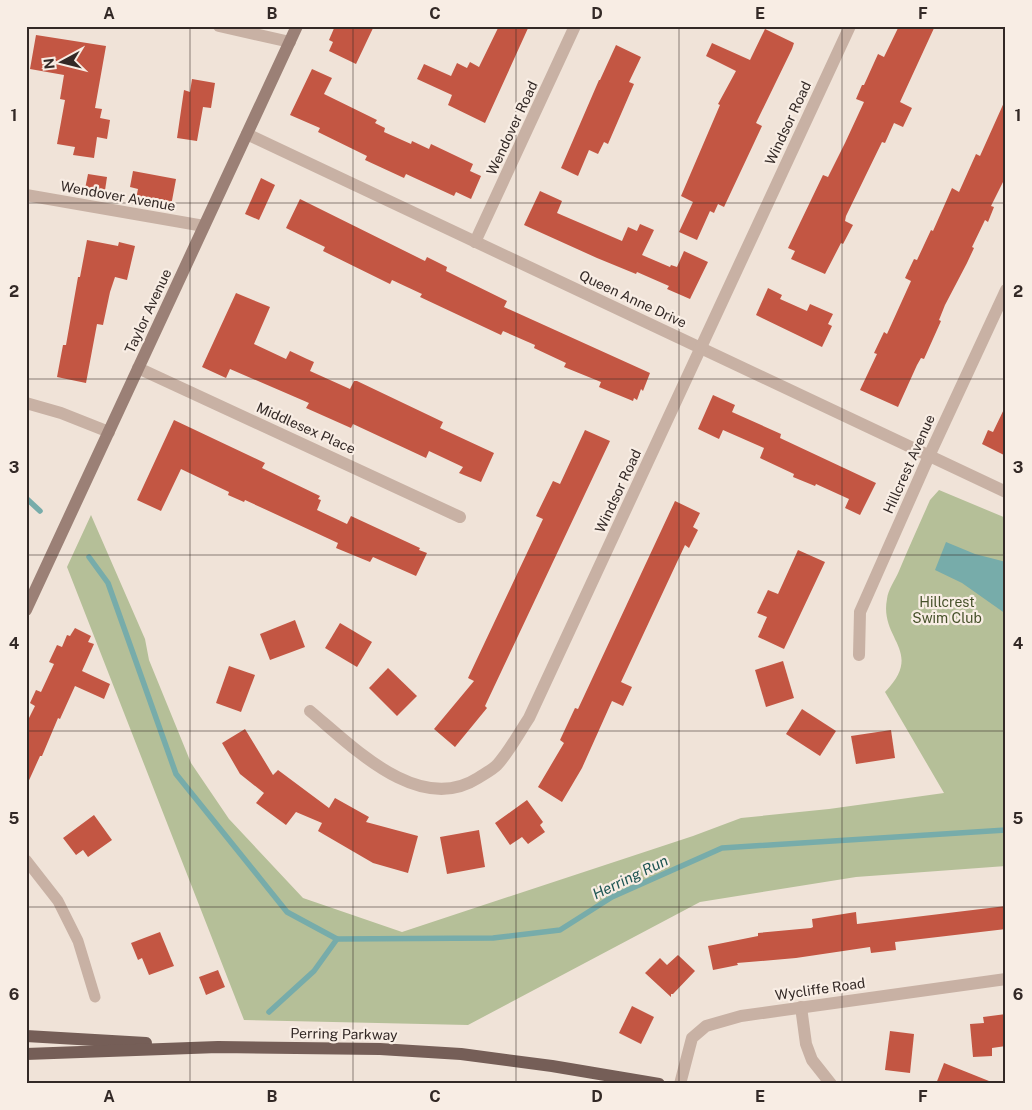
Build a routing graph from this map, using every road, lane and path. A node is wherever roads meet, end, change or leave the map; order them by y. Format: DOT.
graph roads {
  1 [pos="219,26"];
  2 [pos="297,26"];
  3 [pos="575,26"];
  4 [pos="850,26"];
  5 [pos="290,42"];
  6 [pos="247,134"];
  7 [pos="26,195"];
  8 [pos="204,226"];
  9 [pos="475,242"];
  10 [pos="1006,290"];
  11 [pos="700,348"];
  12 [pos="138,368"];
  13 [pos="26,403"];
  14 [pos="109,432"];
  15 [pos="929,456"];
  16 [pos="1006,492"];
  17 [pos="460,517"];
  18 [pos="26,610"];
  19 [pos="858,655"];
  20 [pos="310,711"];
  21 [pos="26,860"];
  22 [pos="1006,978"];
  23 [pos="95,997"];
  24 [pos="802,1007"];
  25 [pos="26,1036"];
  26 [pos="218,1047"];
  27 [pos="26,1054"];
  28 [pos="659,1084"];
  29 [pos="680,1084"];
  30 [pos="831,1084"];
  1 -- 5 [label="street"];
  2 -- 5 [label="main road, Taylor Avenue"];
  3 -- 9 [label="street, Wendover Road"];
  4 -- 11 [label="street, Windsor Road"];
  5 -- 6 [label="main road, Taylor Avenue"];
  6 -- 8 [label="main road, Taylor Avenue"];
  6 -- 9 [label="street, Queen Anne Drive"];
  7 -- 8 [label="street, Wendover Avenue"];
  8 -- 12 [label="main road, Taylor Avenue"];
  9 -- 11 [label="street, Queen Anne Drive"];
  10 -- 15 [label="street, Hillcrest Avenue"];
  11 -- 15 [label="street, Queen Anne Drive"];
  11 -- 20 [label="street, Windsor Road"];
  12 -- 14 [label="main road, Taylor Avenue"];
  12 -- 17 [label="street, Middlesex Place"];
  13 -- 14 [label="street"];
  14 -- 18 [label="main road, Taylor Avenue"];
  15 -- 16 [label="street, Queen Anne Drive"];
  15 -- 19 [label="street, Hillcrest Avenue"];
  21 -- 23 [label="lane"];
  22 -- 24 [label="street, Wycliffe Road"];
  24 -- 29 [label="street, Wycliffe Road"];
  24 -- 30 [label="street"];
  25 -- 26 [label="main road"];
  26 -- 27 [label="main road, Perring Parkway"];
  26 -- 28 [label="main road, Perring Parkway"];
}
